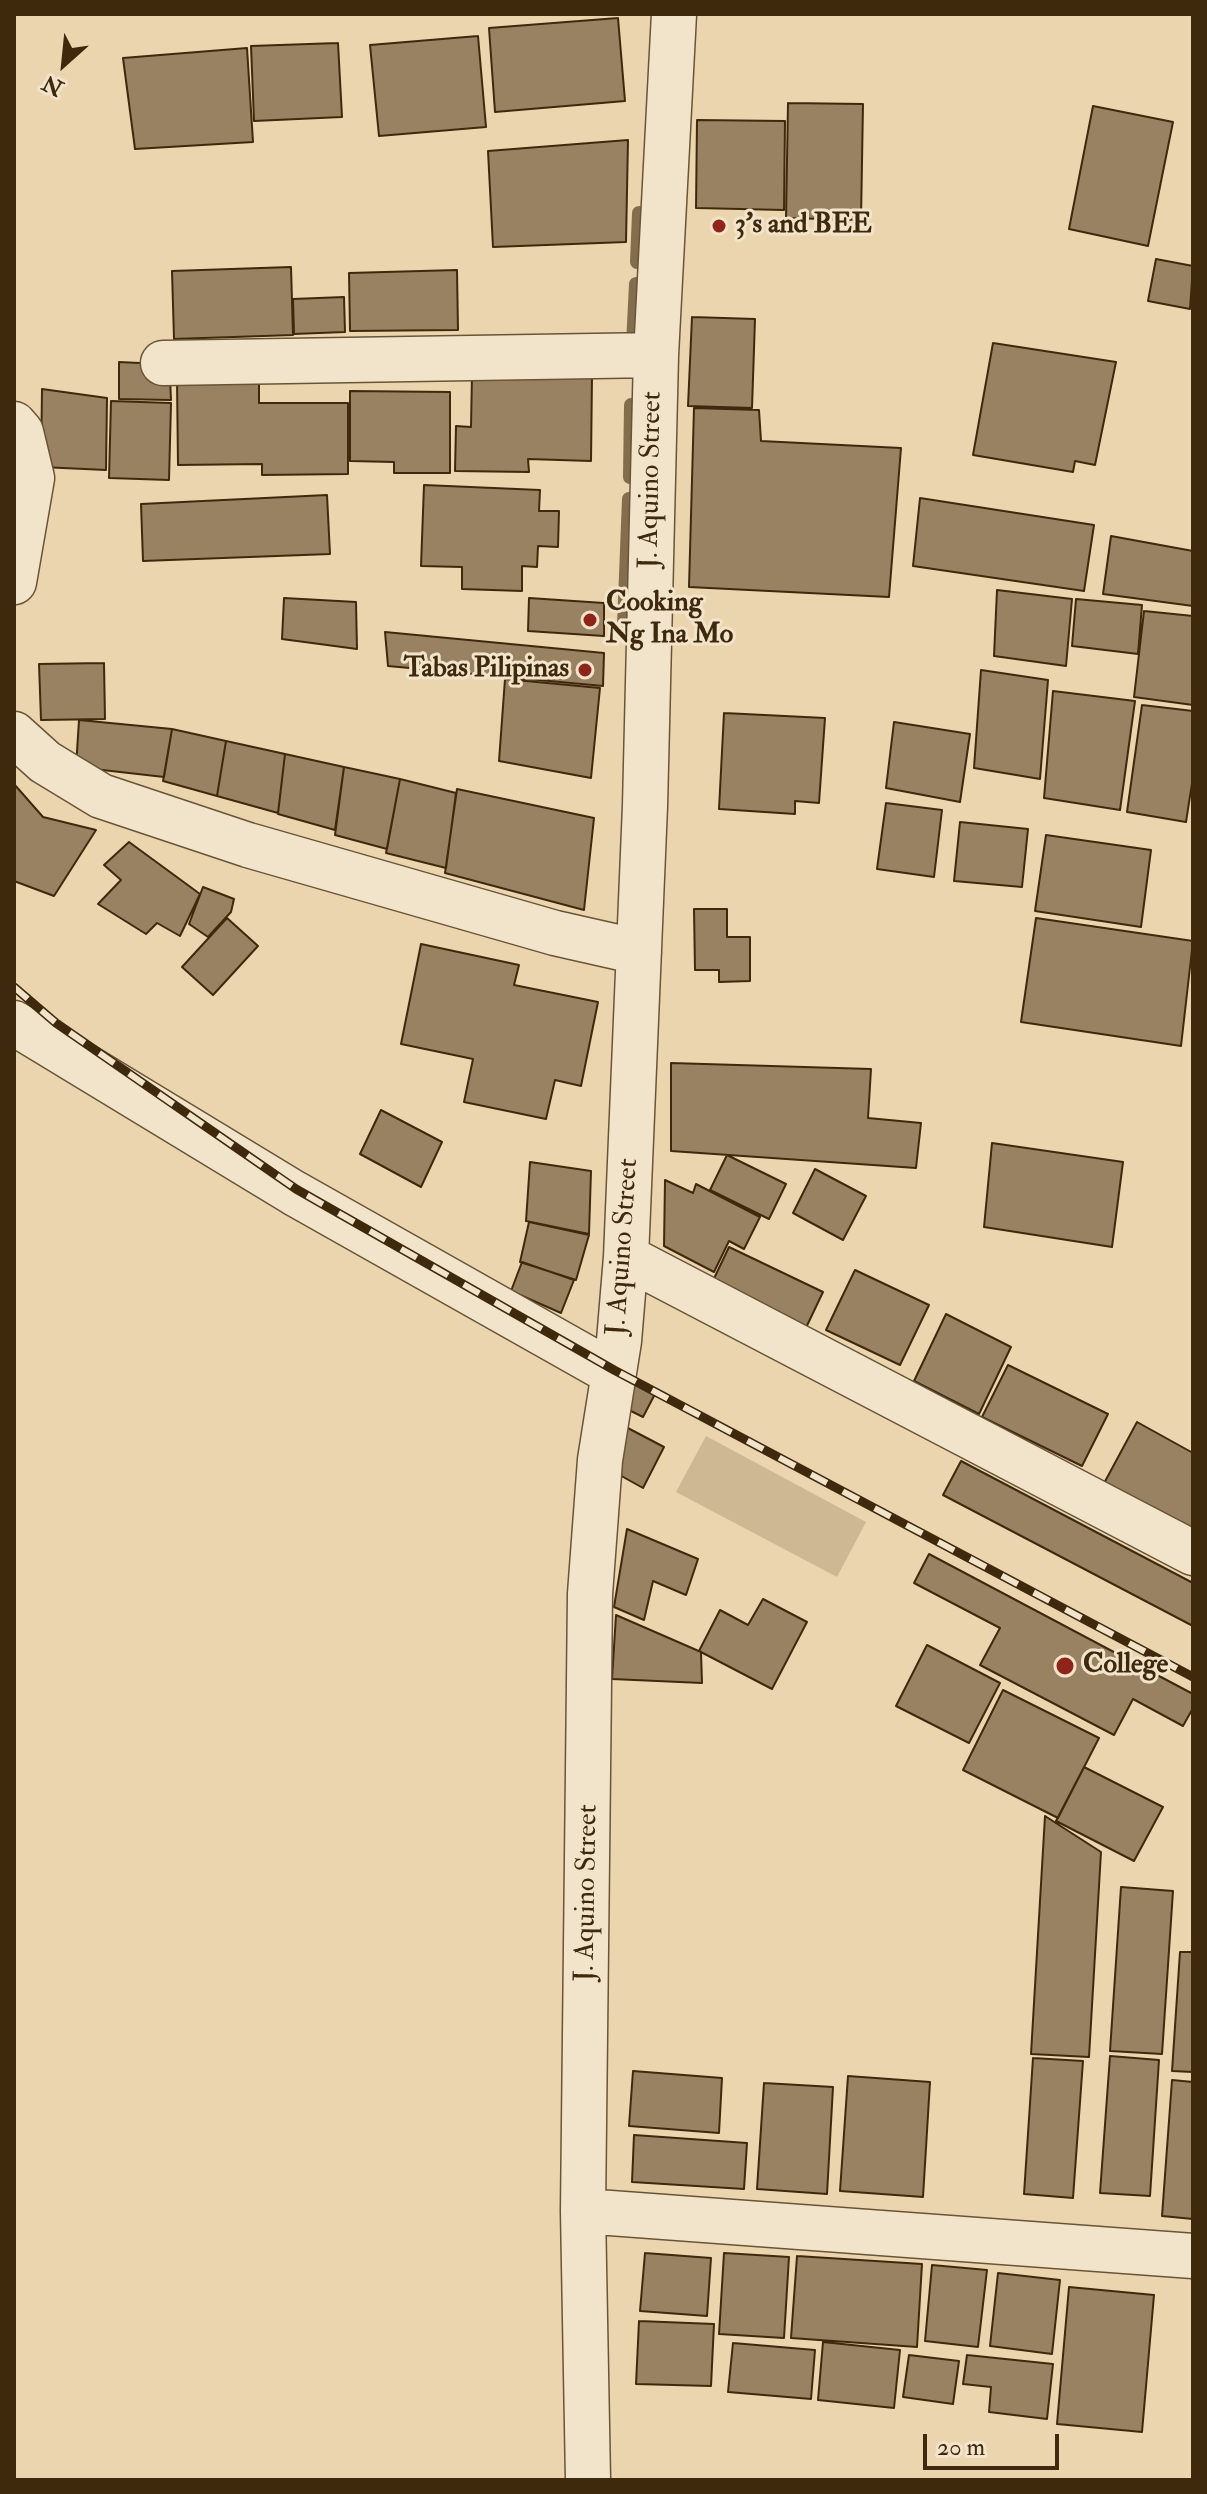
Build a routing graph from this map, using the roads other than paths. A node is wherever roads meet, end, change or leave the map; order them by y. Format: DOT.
graph roads {
  1 [pos="674,14"];
  2 [pos="656,355"];
  3 [pos="163,363"];
  4 [pos="14,424"];
  5 [pos="14,582"];
  6 [pos="14,734"];
  7 [pos="639,952"];
  8 [pos="14,1023"];
  9 [pos="626,1257"];
  10 [pos="613,1373"];
  11 [pos="1193,1553"];
  12 [pos="583,2211"];
  13 [pos="1193,2256"];
  14 [pos="588,2480"];
  1 -- 2 [label="street, J. Aquino Street"];
  2 -- 3 [label="street"];
  2 -- 7 [label="street, J. Aquino Street"];
  4 -- 5 [label="street"];
  6 -- 7 [label="street"];
  7 -- 9 [label="street, J. Aquino Street"];
  8 -- 10 [label="street"];
  9 -- 10 [label="street, J. Aquino Street"];
  9 -- 11 [label="street"];
  10 -- 12 [label="street, J. Aquino Street"];
  12 -- 13 [label="street"];
  12 -- 14 [label="street, J. Aquino Street"];
}
